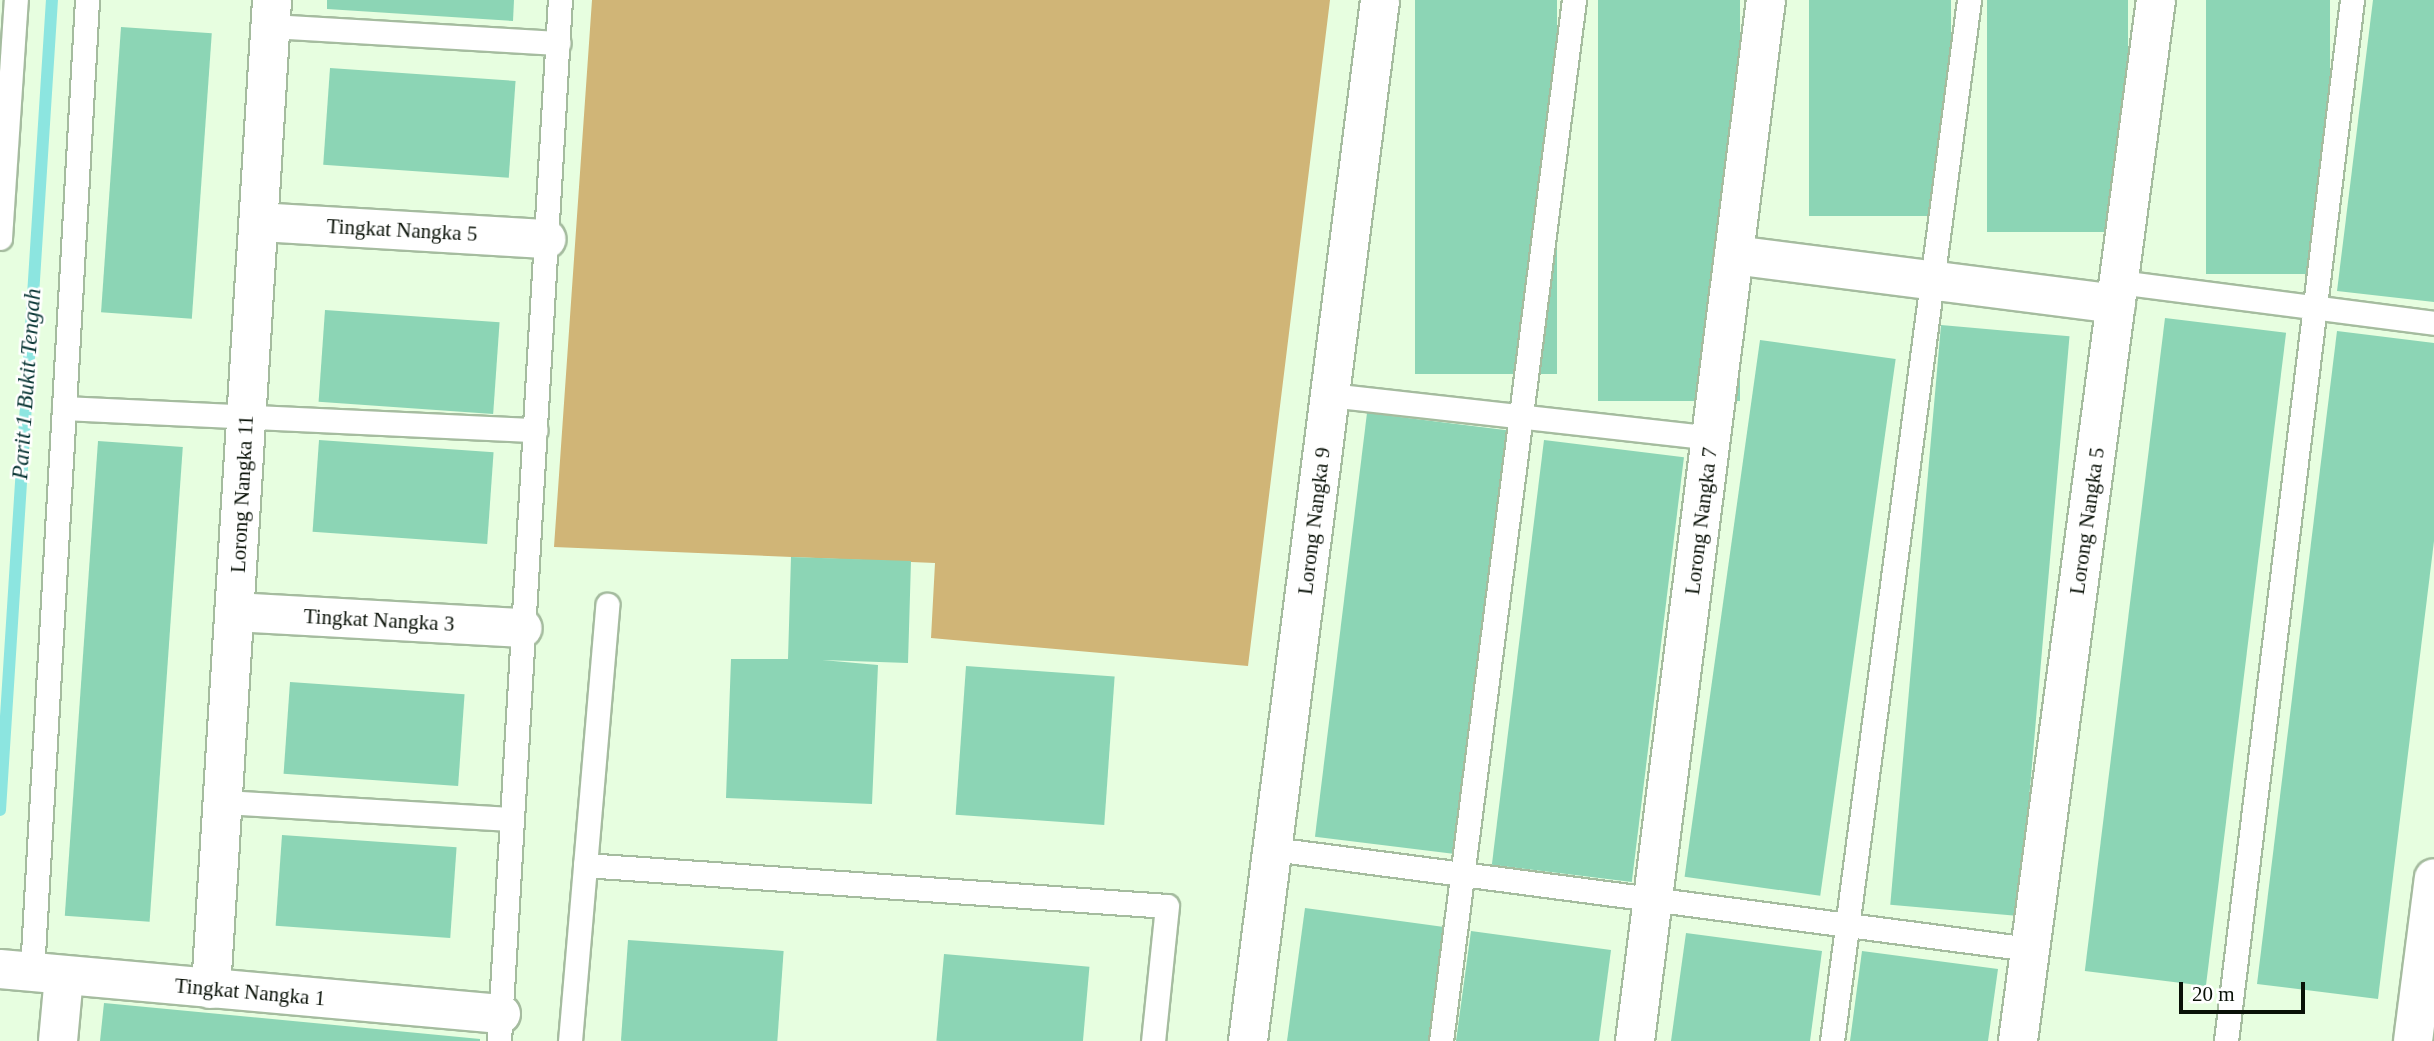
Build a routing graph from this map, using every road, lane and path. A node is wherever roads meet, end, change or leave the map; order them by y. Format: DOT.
graph roads {
  1 [pos="16,0"];
  2 [pos="88,0"];
  3 [pos="560,0"];
  4 [pos="1380,0"];
  5 [pos="1574,0"];
  6 [pos="1766,0"];
  7 [pos="1969,0"];
  8 [pos="2156,0"];
  9 [pos="2352,0"];
  10 [pos="271,13"];
  11 [pos="558,43"];
  12 [pos="258,222"];
  13 [pos="0,238"];
  14 [pos="546,239"];
  15 [pos="1734,255"];
  16 [pos="1934,280"];
  17 [pos="2117,293"];
  18 [pos="2314,308"];
  19 [pos="2434,323"];
  20 [pos="1330,395"];
  21 [pos="64,408"];
  22 [pos="246,415"];
  23 [pos="1522,415"];
  24 [pos="535,430"];
  25 [pos="1712,438"];
  26 [pos="607,605"];
  27 [pos="234,612"];
  28 [pos="523,628"];
  29 [pos="223,802"];
  30 [pos="512,819"];
  31 [pos="1273,849"];
  32 [pos="585,865"];
  33 [pos="1463,874"];
  34 [pos="2434,878"];
  35 [pos="1653,900"];
  36 [pos="1849,926"];
  37 [pos="2030,949"];
  38 [pos="28,972"];
  39 [pos="211,989"];
  40 [pos="500,1028"];
  41 [pos="58,1041"];
  42 [pos="570,1041"];
  43 [pos="1153,1041"];
  44 [pos="1248,1041"];
  45 [pos="1441,1041"];
  46 [pos="1635,1041"];
  47 [pos="1832,1041"];
  48 [pos="2018,1041"];
  49 [pos="2226,1041"];
  50 [pos="2413,1041"];
  1 -- 13 [label="lane"];
  2 -- 21 [label="lane"];
  3 -- 11 [label="lane"];
  4 -- 20 [label="street, Lorong Nangka 9"];
  5 -- 23 [label="lane"];
  6 -- 15 [label="street, Lorong Nangka 7"];
  7 -- 16 [label="lane"];
  8 -- 17 [label="street, Lorong Nangka 5"];
  9 -- 18 [label="lane"];
  10 -- 11 [label="lane"];
  10 -- 12 [label="street, Lorong Nangka 11"];
  11 -- 14 [label="lane"];
  12 -- 14 [label="street, Tingkat Nangka 5"];
  12 -- 22 [label="street, Lorong Nangka 11"];
  14 -- 24 [label="lane"];
  15 -- 16 [label="street"];
  15 -- 25 [label="street, Lorong Nangka 7"];
  16 -- 17 [label="street"];
  16 -- 36 [label="lane"];
  17 -- 18 [label="lane"];
  17 -- 37 [label="street, Lorong Nangka 5"];
  18 -- 19 [label="lane"];
  18 -- 49 [label="lane"];
  20 -- 23 [label="lane"];
  20 -- 31 [label="street, Lorong Nangka 9"];
  21 -- 22 [label="lane"];
  21 -- 38 [label="lane"];
  22 -- 24 [label="lane"];
  22 -- 27 [label="street, Lorong Nangka 11"];
  23 -- 25 [label="lane"];
  23 -- 33 [label="lane"];
  24 -- 28 [label="lane"];
  25 -- 35 [label="street, Lorong Nangka 7"];
  26 -- 32 [label="lane"];
  27 -- 28 [label="street, Tingkat Nangka 3"];
  27 -- 29 [label="street, Lorong Nangka 11"];
  28 -- 30 [label="lane"];
  29 -- 30 [label="lane"];
  29 -- 39 [label="street, Lorong Nangka 11"];
  30 -- 40 [label="lane"];
  31 -- 33 [label="lane"];
  31 -- 44 [label="street, Lorong Nangka 9"];
  32 -- 42 [label="lane"];
  32 -- 43 [label="lane"];
  33 -- 35 [label="lane"];
  33 -- 45 [label="lane"];
  34 -- 50 [label="street"];
  35 -- 36 [label="lane"];
  35 -- 46 [label="street, Lorong Nangka 7"];
  36 -- 37 [label="lane"];
  36 -- 47 [label="lane"];
  37 -- 48 [label="street, Lorong Nangka 5"];
  38 -- 39 [label="street, Tingkat Nangka 1"];
  38 -- 41 [label="street"];
  39 -- 40 [label="street, Tingkat Nangka 1"];
}
